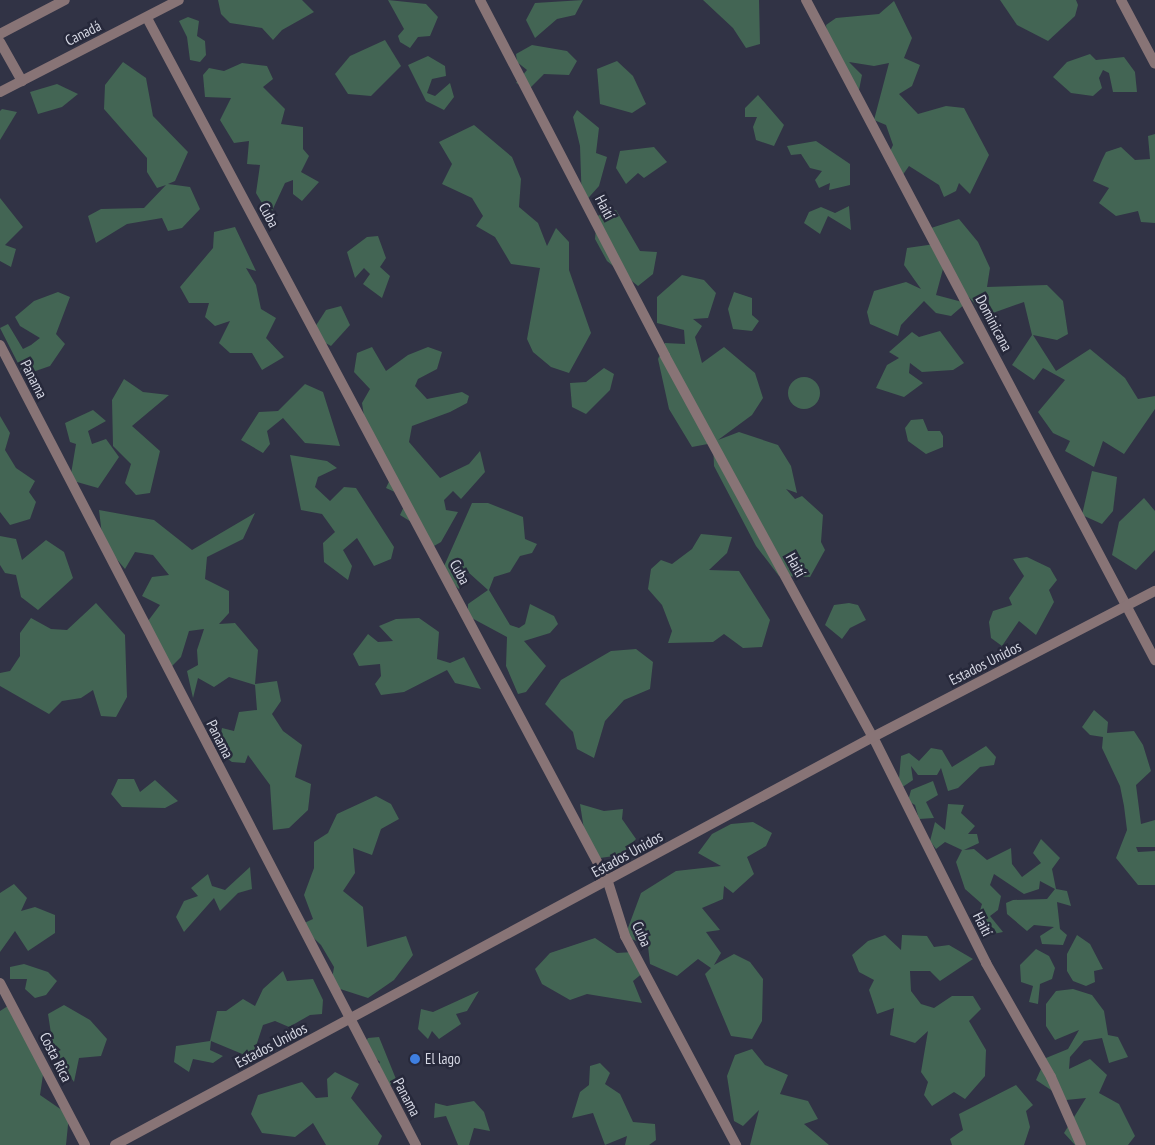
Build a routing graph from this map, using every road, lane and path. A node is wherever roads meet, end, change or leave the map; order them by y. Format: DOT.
graph roads {
  1 [pos="65,0"];
  2 [pos="180,0"];
  3 [pos="480,0"];
  4 [pos="806,0"];
  5 [pos="1121,0"];
  6 [pos="147,18"];
  7 [pos="0,34"];
  8 [pos="0,42"];
  9 [pos="1155,64"];
  10 [pos="22,81"];
  11 [pos="0,92"];
  12 [pos="0,345"];
  13 [pos="1155,591"];
  14 [pos="1127,606"];
  15 [pos="1155,660"];
  16 [pos="873,737"];
  17 [pos="608,882"];
  18 [pos="0,983"];
  19 [pos="349,1020"];
  20 [pos="85,1145"];
  21 [pos="115,1145"];
  22 [pos="416,1145"];
  23 [pos="736,1145"];
  24 [pos="1081,1145"];
  1 -- 7 [label="street"];
  2 -- 6 [label="street, Canadá"];
  3 -- 16 [label="street, Haití"];
  4 -- 14 [label="street, Dominicana"];
  5 -- 9 [label="street"];
  6 -- 10 [label="street, Canadá"];
  6 -- 17 [label="street, Cuba"];
  8 -- 10 [label="street"];
  10 -- 11 [label="street, Canadá"];
  12 -- 19 [label="street, Panama"];
  13 -- 14 [label="street, Estados Unidos"];
  14 -- 15 [label="street, Dominicana"];
  14 -- 16 [label="street, Estados Unidos"];
  16 -- 17 [label="street, Estados Unidos"];
  16 -- 24 [label="street, Haití"];
  17 -- 19 [label="street, Estados Unidos"];
  17 -- 23 [label="street, Cuba"];
  18 -- 20 [label="street, Costa Rica"];
  19 -- 21 [label="street, Estados Unidos"];
  19 -- 22 [label="street, Panama"];
}
